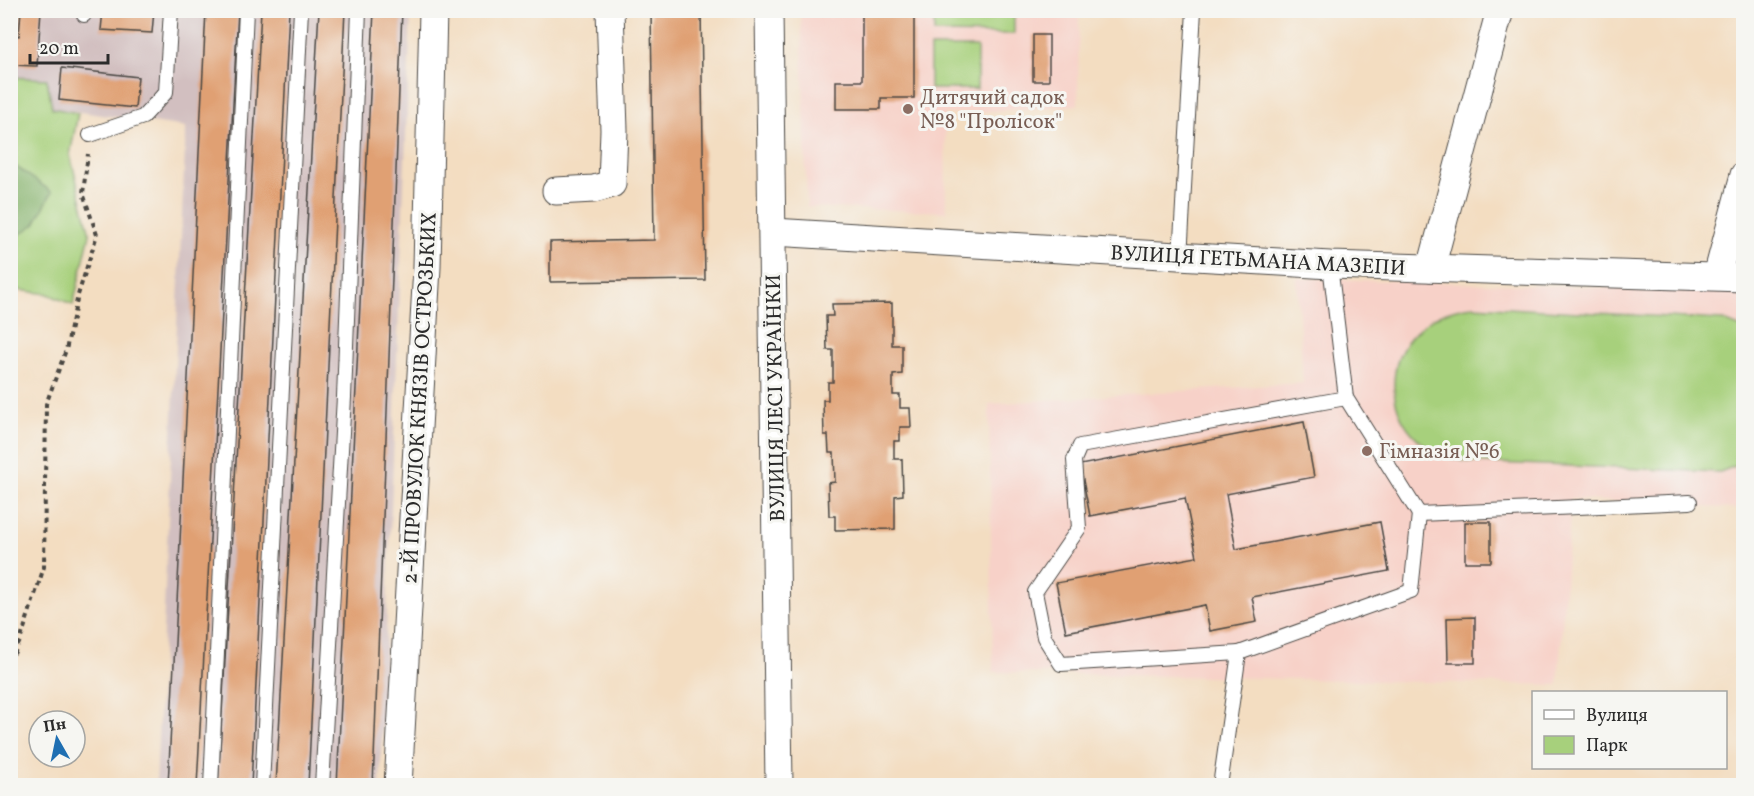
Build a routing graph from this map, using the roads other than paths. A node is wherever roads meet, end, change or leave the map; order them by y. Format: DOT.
graph roads {
  1 [pos="171,10"];
  2 [pos="246,10"];
  3 [pos="301,10"];
  4 [pos="359,10"];
  5 [pos="433,10"];
  6 [pos="610,10"];
  7 [pos="769,10"];
  8 [pos="1194,10"];
  9 [pos="1500,10"];
  10 [pos="90,135"];
  11 [pos="1743,175"];
  12 [pos="556,191"];
  13 [pos="774,232"];
  14 [pos="1180,258"];
  15 [pos="1330,266"];
  16 [pos="1431,268"];
  17 [pos="1717,276"];
  18 [pos="1743,278"];
  19 [pos="1346,398"];
  20 [pos="1690,502"];
  21 [pos="1419,514"];
  22 [pos="1239,653"];
  23 [pos="211,786"];
  24 [pos="262,786"];
  25 [pos="322,786"];
  26 [pos="398,786"];
  27 [pos="779,786"];
  28 [pos="1220,786"];
  1 -- 10 [label="lane"];
  2 -- 23 [label="lane"];
  3 -- 24 [label="lane"];
  4 -- 25 [label="lane"];
  5 -- 26 [label="street, 2-Й ПРОВУЛОК КНЯЗІВ ОСТРОЗЬКИХ"];
  6 -- 12 [label="street"];
  7 -- 13 [label="street, ВУЛИЦЯ ЛЕСІ УКРАЇНКИ"];
  8 -- 14 [label="lane"];
  9 -- 16 [label="street"];
  11 -- 17 [label="street"];
  13 -- 14 [label="street, ВУЛИЦЯ ГЕТЬМАНА МАЗЕПИ"];
  13 -- 27 [label="street, ВУЛИЦЯ ЛЕСІ УКРАЇНКИ"];
  14 -- 15 [label="street, ВУЛИЦЯ ГЕТЬМАНА МАЗЕПИ"];
  15 -- 16 [label="street, ВУЛИЦЯ ГЕТЬМАНА МАЗЕПИ"];
  15 -- 19 [label="lane"];
  16 -- 17 [label="street, ВУЛИЦЯ ГЕТЬМАНА МАЗЕПИ"];
  17 -- 18 [label="street, ВУЛИЦЯ ГЕТЬМАНА МАЗЕПИ"];
  19 -- 21 [label="lane"];
  19 -- 22 [label="lane"];
  20 -- 21 [label="lane"];
  21 -- 22 [label="lane"];
  22 -- 28 [label="lane"];
}
